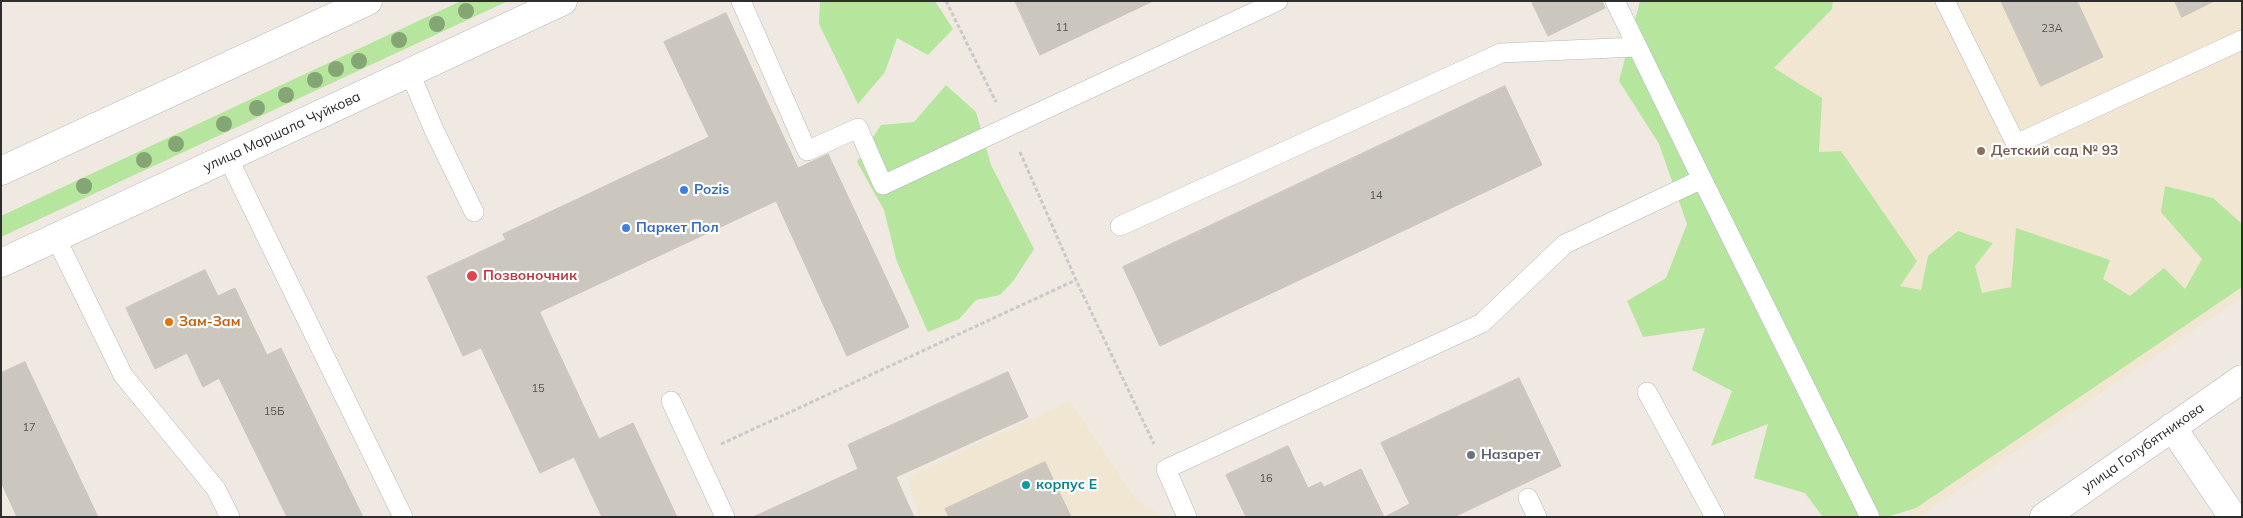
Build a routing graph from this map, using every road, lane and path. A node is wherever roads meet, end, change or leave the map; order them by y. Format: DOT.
graph roads {
  1 [pos="368,1"];
  2 [pos="564,1"];
  3 [pos="741,1"];
  4 [pos="946,1"];
  5 [pos="1278,1"];
  6 [pos="1615,1"];
  7 [pos="1945,1"];
  8 [pos="2242,40"];
  9 [pos="1636,47"];
  10 [pos="410,73"];
  11 [pos="1008,125"];
  12 [pos="228,158"];
  13 [pos="1,171"];
  14 [pos="1702,179"];
  15 [pos="474,212"];
  16 [pos="1120,226"];
  17 [pos="56,238"];
  18 [pos="1,263"];
  19 [pos="1076,280"];
  20 [pos="2242,380"];
  21 [pos="1647,392"];
  22 [pos="670,401"];
  23 [pos="2172,427"];
  24 [pos="696,455"];
  25 [pos="1166,469"];
  26 [pos="1528,498"];
  27 [pos="230,517"];
  28 [pos="403,517"];
  29 [pos="725,517"];
  30 [pos="1187,517"];
  31 [pos="1537,517"];
  32 [pos="1715,517"];
  33 [pos="1870,517"];
  34 [pos="2044,517"];
  35 [pos="2233,517"];
  1 -- 13 [label="main road"];
  2 -- 10 [label="main road, улица Маршала Чуйкова"];
  3 -- 11 [label="lane"];
  4 -- 11 [label="path"];
  5 -- 11 [label="lane"];
  6 -- 9 [label="lane"];
  7 -- 8 [label="lane"];
  9 -- 14 [label="lane"];
  9 -- 16 [label="lane"];
  10 -- 12 [label="main road, улица Маршала Чуйкова"];
  10 -- 15 [label="lane"];
  11 -- 19 [label="path"];
  12 -- 17 [label="main road, улица Маршала Чуйкова"];
  12 -- 28 [label="lane"];
  14 -- 25 [label="lane"];
  14 -- 33 [label="lane"];
  17 -- 18 [label="main road, улица Маршала Чуйкова"];
  17 -- 27 [label="lane"];
  19 -- 24 [label="path"];
  19 -- 25 [label="path"];
  20 -- 23 [label="main road, улица Голубятникова"];
  21 -- 32 [label="lane"];
  22 -- 24 [label="lane"];
  23 -- 34 [label="main road, улица Голубятникова"];
  23 -- 35 [label="main road"];
  24 -- 29 [label="lane"];
  25 -- 30 [label="lane"];
  26 -- 31 [label="lane"];
}
